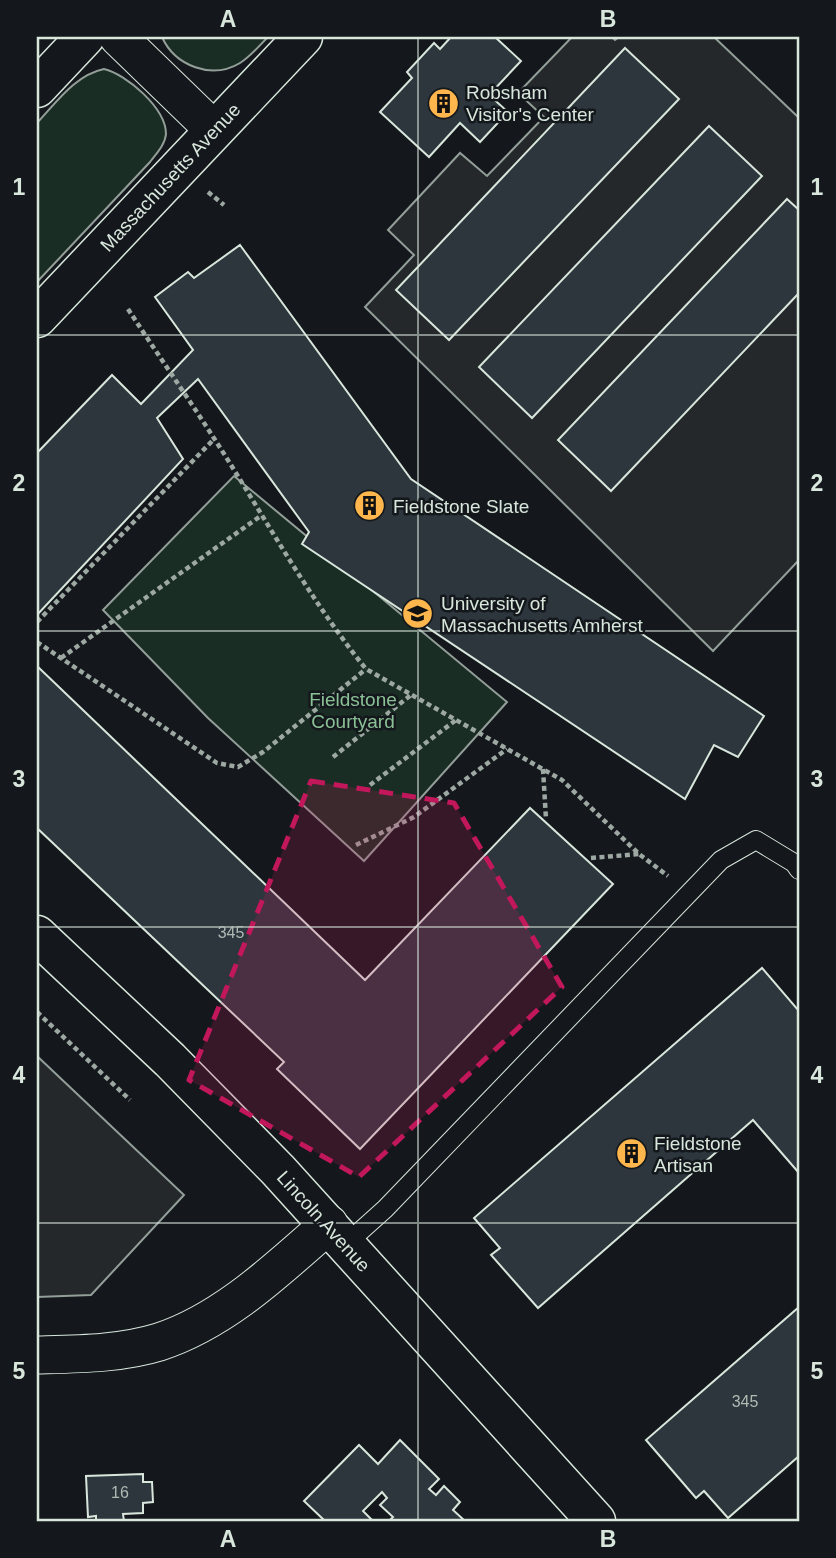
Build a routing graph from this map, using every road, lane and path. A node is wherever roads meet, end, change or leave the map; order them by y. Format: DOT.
graph roads {
  1 [pos="85,37"];
  2 [pos="118,37"];
  3 [pos="303,37"];
  4 [pos="37,88"];
  5 [pos="215,130"];
  6 [pos="128,309"];
  7 [pos="37,318"];
  8 [pos="214,438"];
  9 [pos="262,515"];
  10 [pos="37,622"];
  11 [pos="37,642"];
  12 [pos="61,658"];
  13 [pos="366,669"];
  14 [pos="411,695"];
  15 [pos="456,720"];
  16 [pos="507,749"];
  17 [pos="333,757"];
  18 [pos="543,769"];
  19 [pos="370,785"];
  20 [pos="546,819"];
  21 [pos="356,845"];
  22 [pos="639,854"];
  23 [pos="591,858"];
  24 [pos="799,870"];
  25 [pos="672,881"];
  26 [pos="37,935"];
  27 [pos="37,1012"];
  28 [pos="130,1100"];
  29 [pos="337,1234"];
  30 [pos="37,1355"];
  31 [pos="596,1521"];
  1 -- 4 [label="street"];
  2 -- 5 [label="street"];
  3 -- 5 [label="street, Massachusetts Avenue"];
  5 -- 7 [label="street, Massachusetts Avenue"];
  6 -- 8 [label="path"];
  8 -- 9 [label="path"];
  8 -- 10 [label="path"];
  9 -- 12 [label="path"];
  9 -- 13 [label="path"];
  11 -- 12 [label="path"];
  12 -- 13 [label="path"];
  13 -- 14 [label="path"];
  14 -- 15 [label="path"];
  14 -- 17 [label="path"];
  15 -- 16 [label="path"];
  15 -- 19 [label="path"];
  16 -- 18 [label="path"];
  16 -- 21 [label="path"];
  18 -- 20 [label="path"];
  18 -- 22 [label="path"];
  22 -- 23 [label="path"];
  22 -- 25 [label="path"];
  24 -- 29 [label="lane"];
  26 -- 29 [label="street, Lincoln Avenue"];
  27 -- 28 [label="path"];
  29 -- 30 [label="street"];
  29 -- 31 [label="street, Lincoln Avenue"];
}
